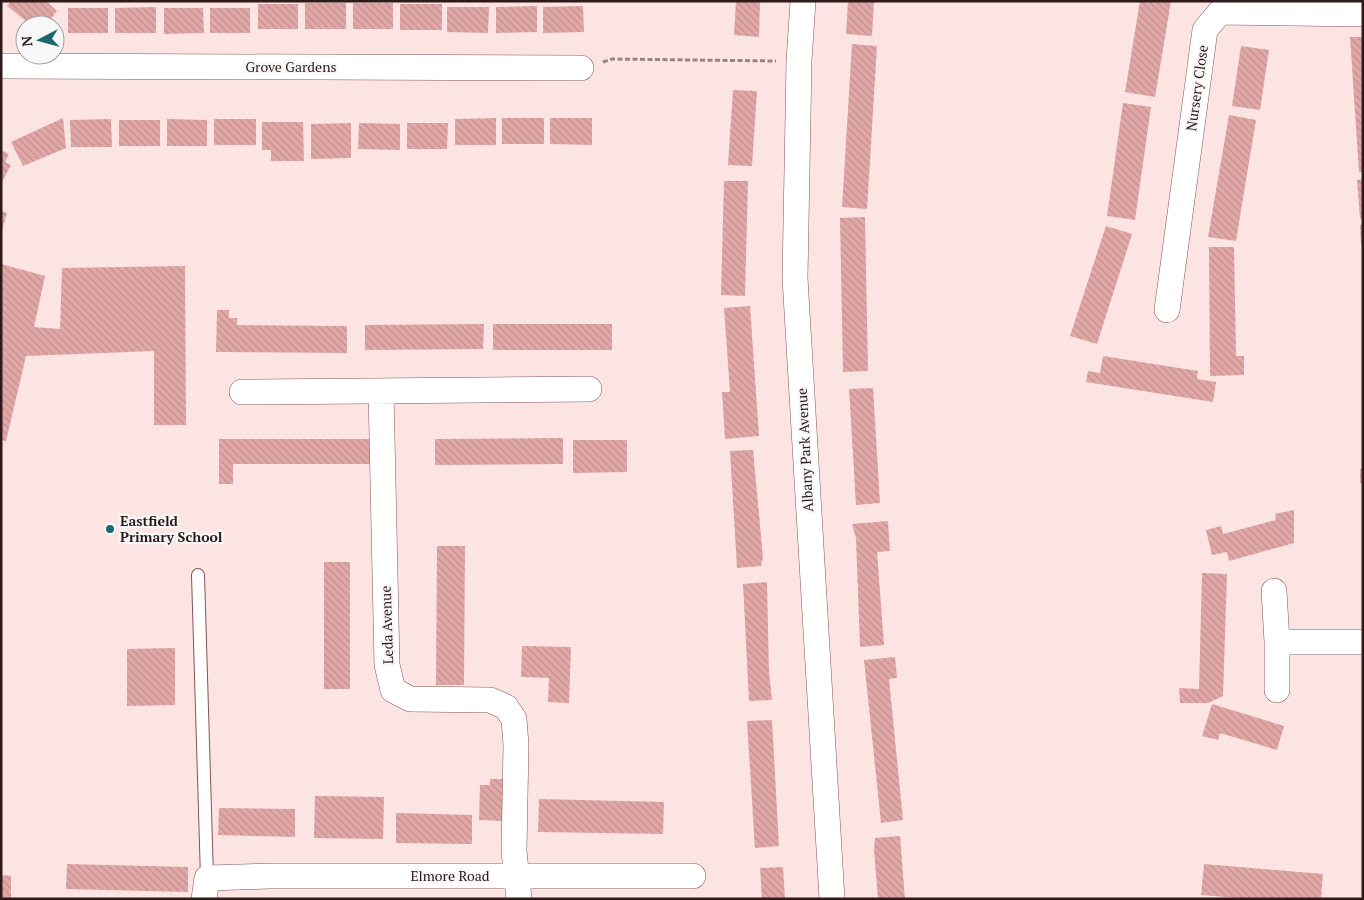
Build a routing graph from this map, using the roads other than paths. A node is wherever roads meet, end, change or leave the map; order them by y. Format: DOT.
graph roads {
  1 [pos="803,1"];
  2 [pos="1363,14"];
  3 [pos="1,66"];
  4 [pos="581,68"];
  5 [pos="1167,310"];
  6 [pos="589,389"];
  7 [pos="381,391"];
  8 [pos="242,392"];
  9 [pos="198,575"];
  10 [pos="1274,591"];
  11 [pos="1277,642"];
  12 [pos="1363,642"];
  13 [pos="1277,690"];
  14 [pos="693,876"];
  15 [pos="518,887"];
  16 [pos="206,888"];
  17 [pos="832,899"];
  1 -- 17 [label="street, Albany Park Avenue"];
  2 -- 5 [label="street, Nursery Close"];
  3 -- 4 [label="street, Grove Gardens"];
  6 -- 7 [label="street"];
  7 -- 8 [label="street"];
  7 -- 15 [label="street, Leda Avenue"];
  9 -- 16 [label="lane"];
  10 -- 11 [label="street"];
  11 -- 12 [label="street"];
  11 -- 13 [label="street"];
  14 -- 15 [label="street, Elmore Road"];
  15 -- 16 [label="street, Elmore Road"];
}
